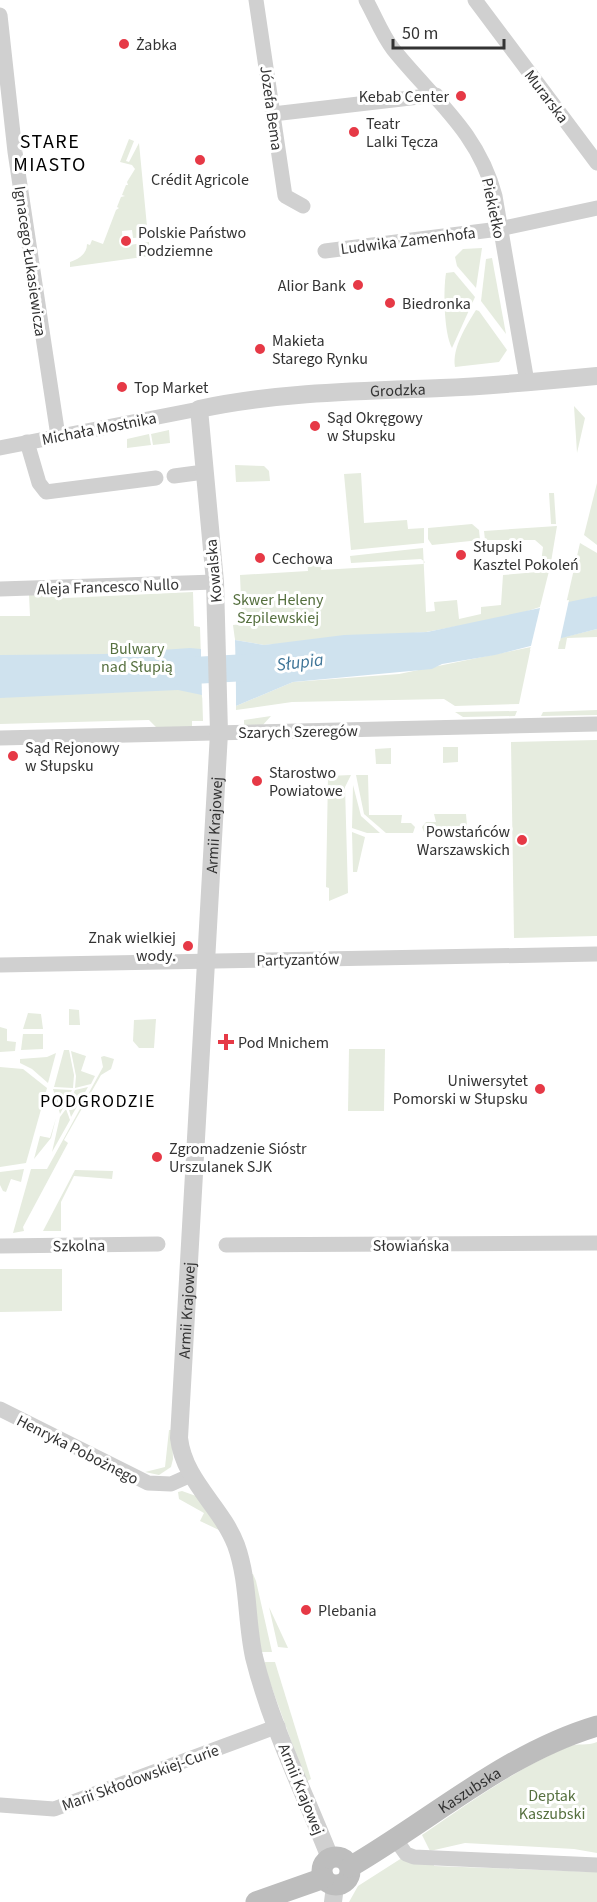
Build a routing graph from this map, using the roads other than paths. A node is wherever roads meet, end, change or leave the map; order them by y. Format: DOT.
graph roads {
  1 [pos="256,0"];
  2 [pos="366,0"];
  3 [pos="475,0"];
  4 [pos="0,15"];
  5 [pos="436,95"];
  6 [pos="273,114"];
  7 [pos="7,153"];
  8 [pos="597,163"];
  9 [pos="303,206"];
  10 [pos="597,208"];
  11 [pos="499,229"];
  12 [pos="324,251"];
  13 [pos="597,376"];
  14 [pos="527,382"];
  15 [pos="199,409"];
  16 [pos="58,436"];
  17 [pos="27,442"];
  18 [pos="0,448"];
  19 [pos="204,472"];
  20 [pos="174,476"];
  21 [pos="156,478"];
  22 [pos="215,582"];
  23 [pos="0,589"];
  24 [pos="597,724"];
  25 [pos="219,733"];
  26 [pos="0,738"];
  27 [pos="597,954"];
  28 [pos="204,961"];
  29 [pos="0,965"];
  30 [pos="597,1243"];
  31 [pos="158,1244"];
  32 [pos="226,1245"];
  33 [pos="0,1246"];
  34 [pos="0,1409"];
  35 [pos="191,1476"];
  36 [pos="278,1726"];
  37 [pos="597,1726"];
  38 [pos="0,1805"];
  39 [pos="396,1840"];
  40 [pos="330,1858"];
  41 [pos="597,1865"];
  42 [pos="350,1867"];
  43 [pos="330,1889"];
  44 [pos="256,1902"];
  1 -- 6 [label="street, Józefa Bema"];
  2 -- 5 [label="street, Piekiełko"];
  3 -- 8 [label="street, Murarska"];
  4 -- 7 [label="street, Ignacego Łukasiewicza"];
  5 -- 6 [label="street"];
  5 -- 11 [label="street, Piekiełko"];
  6 -- 9 [label="street, Józefa Bema"];
  7 -- 16 [label="street, Ignacego Łukasiewicza"];
  10 -- 11 [label="street, Ludwika Zamenhofa"];
  11 -- 12 [label="street, Ludwika Zamenhofa"];
  11 -- 14 [label="street, Piekiełko"];
  13 -- 14 [label="street, Grodzka"];
  14 -- 15 [label="street, Grodzka"];
  15 -- 16 [label="street, Michała Mostnika"];
  15 -- 19 [label="street, Kowalska"];
  16 -- 17 [label="street, Michała Mostnika"];
  17 -- 18 [label="street, Michała Mostnika"];
  17 -- 21 [label="street"];
  19 -- 20 [label="street"];
  19 -- 22 [label="street, Kowalska"];
  22 -- 23 [label="street, Aleja Francesco Nullo"];
  22 -- 25 [label="street, Kowalska"];
  24 -- 25 [label="street, Szarych Szeregów"];
  25 -- 26 [label="street, Szarych Szeregów"];
  25 -- 28 [label="street, Armii Krajowej"];
  27 -- 28 [label="street, Partyzantów"];
  28 -- 29 [label="street, Partyzantów"];
  28 -- 35 [label="street, Armii Krajowej"];
  30 -- 32 [label="street, Słowiańska"];
  31 -- 33 [label="street, Szkolna"];
  34 -- 35 [label="street, Henryka Pobożnego"];
  35 -- 36 [label="street, Armii Krajowej"];
  36 -- 38 [label="street, Marii Skłodowskiej-Curie"];
  36 -- 40 [label="street, Armii Krajowej"];
  37 -- 39 [label="main road, Kaszubska"];
  39 -- 41 [label="street"];
  39 -- 42 [label="main road, Kaszubska"];
  40 -- 42 [label="main road"];
  40 -- 43 [label="main road"];
  42 -- 43 [label="main road"];
  43 -- 44 [label="main road"];
}
